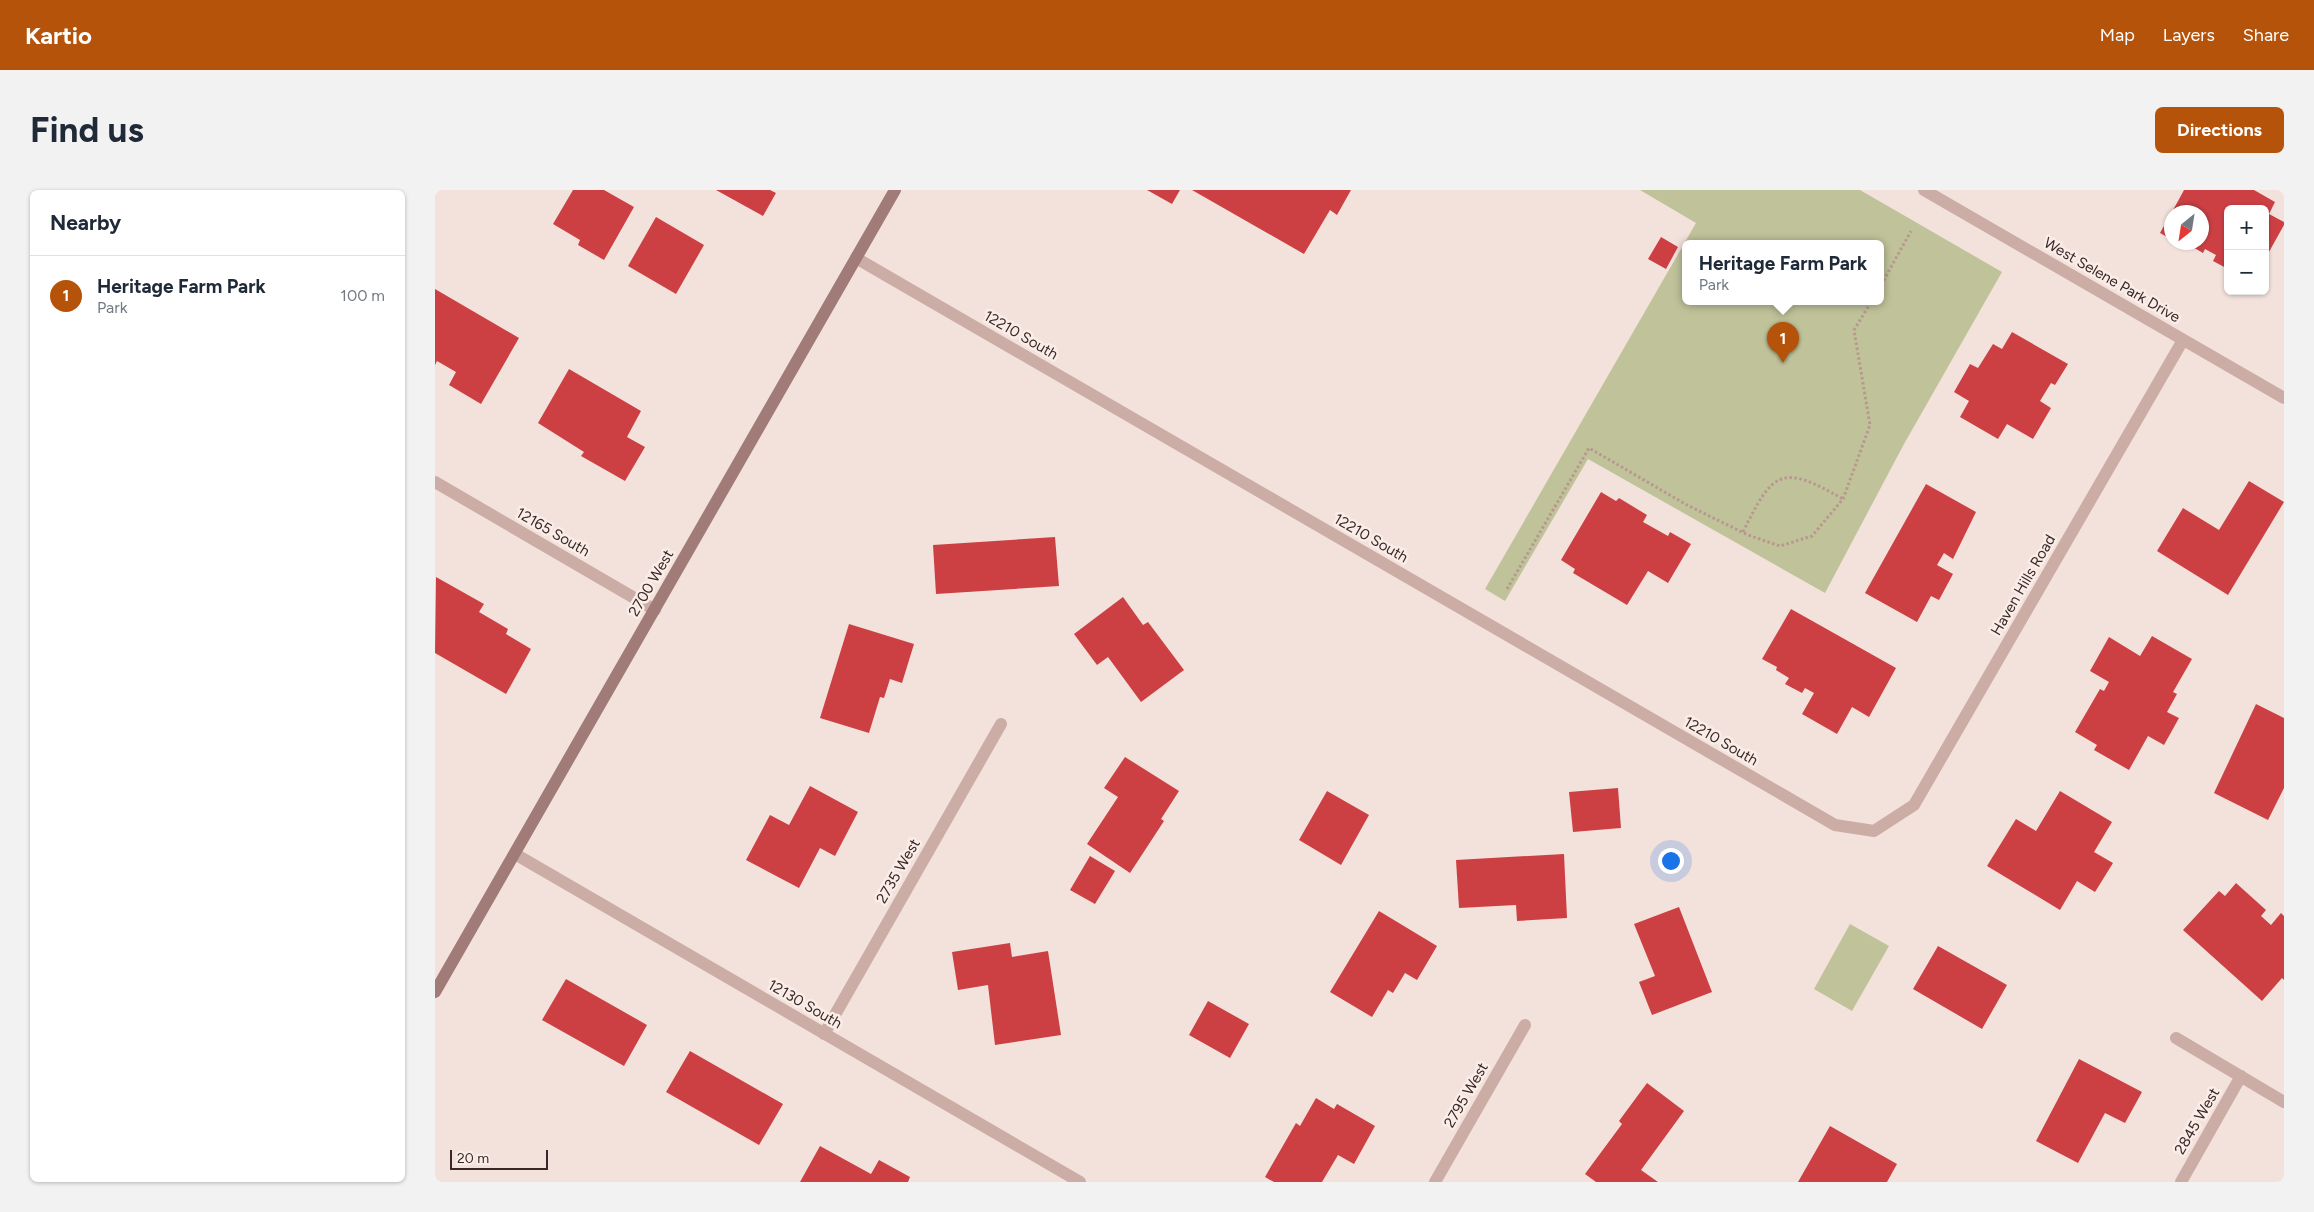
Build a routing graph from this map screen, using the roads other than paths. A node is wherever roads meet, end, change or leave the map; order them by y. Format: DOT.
graph roads {
  1 [pos="895,190"];
  2 [pos="1924,190"];
  3 [pos="856,258"];
  4 [pos="2183,340"];
  5 [pos="2284,398"];
  6 [pos="435,482"];
  7 [pos="655,610"];
  8 [pos="1001,724"];
  9 [pos="1874,831"];
  10 [pos="515,854"];
  11 [pos="435,992"];
  12 [pos="1525,1025"];
  13 [pos="824,1034"];
  14 [pos="2176,1038"];
  15 [pos="2241,1076"];
  16 [pos="2284,1102"];
  17 [pos="1080,1182"];
  18 [pos="1435,1182"];
  19 [pos="2181,1182"];
  1 -- 3 [label="main road, 2700 West"];
  2 -- 4 [label="street, West Selene Park Drive"];
  3 -- 7 [label="main road, 2700 West"];
  3 -- 9 [label="street, 12210 South"];
  4 -- 5 [label="street, West Selene Park Drive"];
  4 -- 9 [label="street, Haven Hills Road"];
  6 -- 7 [label="street, 12165 South"];
  7 -- 10 [label="main road, 2700 West"];
  8 -- 13 [label="street, 2735 West"];
  10 -- 11 [label="main road, 2700 West"];
  10 -- 13 [label="street, 12130 South"];
  12 -- 18 [label="street, 2795 West"];
  13 -- 17 [label="street, 12130 South"];
  14 -- 15 [label="street"];
  15 -- 16 [label="street"];
  15 -- 19 [label="street, 2845 West"];
}
